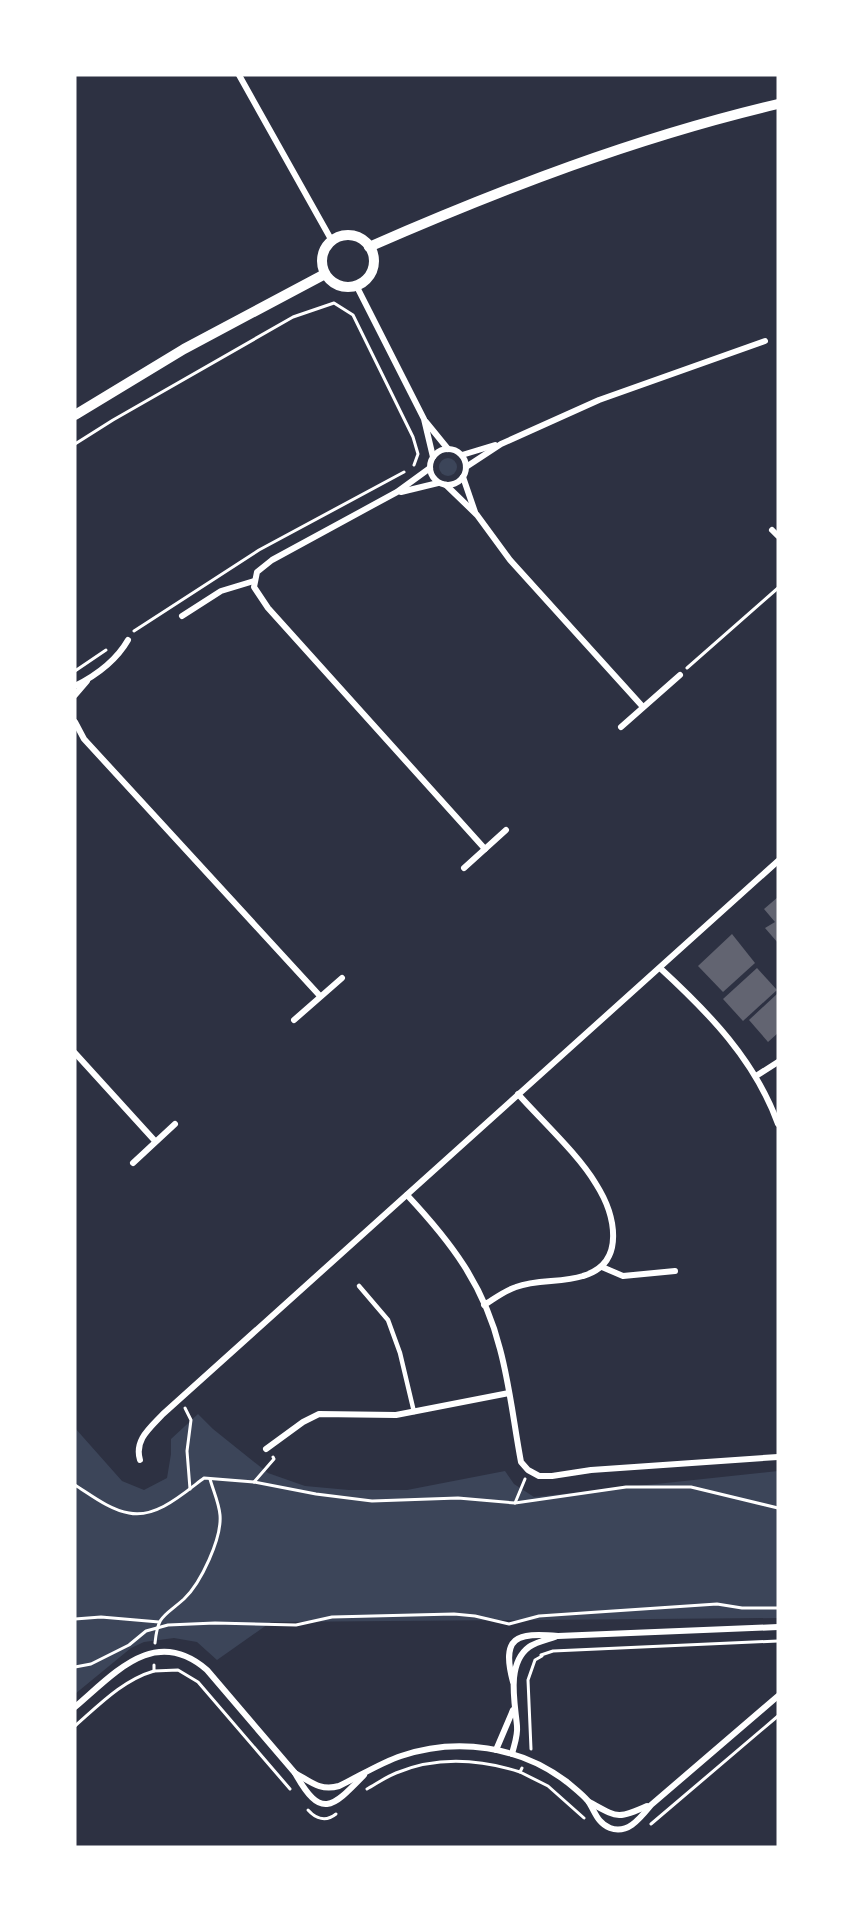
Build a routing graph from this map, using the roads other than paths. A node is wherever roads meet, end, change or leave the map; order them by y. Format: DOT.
graph roads {
  1 [pos="239,75"];
  2 [pos="778,104"];
  3 [pos="332,241"];
  4 [pos="369,247"];
  5 [pos="325,274"];
  6 [pos="356,285"];
  7 [pos="765,341"];
  8 [pos="75,415"];
  9 [pos="423,419"];
  10 [pos="501,444"];
  11 [pos="448,448"];
  12 [pos="462,455"];
  13 [pos="433,457"];
  14 [pos="466,467"];
  15 [pos="430,468"];
  16 [pos="463,477"];
  17 [pos="438,483"];
  18 [pos="446,485"];
  19 [pos="397,492"];
  20 [pos="477,515"];
  21 [pos="772,530"];
  22 [pos="778,537"];
  23 [pos="254,581"];
  24 [pos="182,616"];
  25 [pos="128,640"];
  26 [pos="680,675"];
  27 [pos="89,679"];
  28 [pos="75,686"];
  29 [pos="75,695"];
  30 [pos="643,707"];
  31 [pos="75,722"];
  32 [pos="621,727"];
  33 [pos="75,734"];
  34 [pos="84,739"];
  35 [pos="506,830"];
  36 [pos="485,849"];
  37 [pos="778,861"];
  38 [pos="464,868"];
  39 [pos="660,968"];
  40 [pos="342,978"];
  41 [pos="320,996"];
  42 [pos="294,1020"];
  43 [pos="75,1053"];
  44 [pos="778,1062"];
  45 [pos="756,1076"];
  46 [pos="518,1094"];
  47 [pos="175,1124"];
  48 [pos="778,1124"];
  49 [pos="155,1141"];
  50 [pos="133,1162"];
  51 [pos="407,1195"];
  52 [pos="602,1267"];
  53 [pos="675,1271"];
  54 [pos="359,1286"];
  55 [pos="484,1305"];
  56 [pos="509,1393"];
  57 [pos="414,1412"];
  58 [pos="266,1449"];
  59 [pos="778,1457"];
  60 [pos="140,1460"];
  61 [pos="778,1627"];
  62 [pos="558,1636"];
  63 [pos="513,1682"];
  64 [pos="778,1696"];
  65 [pos="75,1707"];
  66 [pos="513,1710"];
  67 [pos="496,1750"];
  68 [pos="512,1754"];
  69 [pos="368,1772"];
  70 [pos="295,1773"];
  71 [pos="588,1802"];
  72 [pos="651,1805"];
  1 -- 3 [label="street"];
  2 -- 4 [label="street"];
  3 -- 4 [label="street"];
  3 -- 5 [label="street"];
  4 -- 6 [label="street"];
  5 -- 6 [label="street"];
  5 -- 8 [label="street"];
  6 -- 9 [label="street"];
  7 -- 10 [label="street"];
  9 -- 11 [label="street"];
  9 -- 13 [label="street"];
  10 -- 12 [label="street"];
  10 -- 14 [label="street"];
  11 -- 12 [label="street"];
  11 -- 13 [label="street"];
  12 -- 14 [label="street"];
  13 -- 15 [label="street"];
  14 -- 16 [label="street"];
  15 -- 17 [label="street"];
  15 -- 19 [label="street"];
  16 -- 18 [label="street"];
  16 -- 20 [label="street"];
  17 -- 18 [label="street"];
  17 -- 19 [label="street"];
  18 -- 20 [label="street"];
  19 -- 23 [label="street"];
  20 -- 30 [label="street"];
  21 -- 22 [label="street"];
  23 -- 24 [label="street"];
  23 -- 36 [label="street"];
  25 -- 27 [label="street"];
  26 -- 30 [label="street"];
  27 -- 28 [label="street"];
  27 -- 29 [label="street"];
  30 -- 32 [label="street"];
  31 -- 34 [label="street"];
  33 -- 34 [label="street"];
  34 -- 41 [label="street"];
  35 -- 36 [label="street"];
  36 -- 38 [label="street"];
  37 -- 39 [label="street"];
  39 -- 45 [label="street"];
  39 -- 46 [label="street"];
  40 -- 41 [label="street"];
  41 -- 42 [label="street"];
  43 -- 49 [label="street"];
  44 -- 45 [label="street"];
  45 -- 48 [label="street"];
  46 -- 51 [label="street"];
  46 -- 52 [label="street"];
  47 -- 49 [label="street"];
  49 -- 50 [label="street"];
  51 -- 55 [label="street"];
  51 -- 60 [label="street"];
  52 -- 53 [label="street"];
  52 -- 55 [label="street"];
  54 -- 57 [label="lane"];
  55 -- 56 [label="street"];
  56 -- 57 [label="street"];
  56 -- 59 [label="street"];
  57 -- 58 [label="street"];
  61 -- 62 [label="street"];
  62 -- 63 [label="street"];
  62 -- 63 [label="street"];
  63 -- 66 [label="street"];
  64 -- 72 [label="street"];
  65 -- 70 [label="street"];
  66 -- 67 [label="street"];
  66 -- 68 [label="street"];
  67 -- 68 [label="street"];
  67 -- 69 [label="street"];
  68 -- 71 [label="street"];
  69 -- 70 [label="street"];
  69 -- 70 [label="street"];
  71 -- 72 [label="street"];
  71 -- 72 [label="street"];
}
